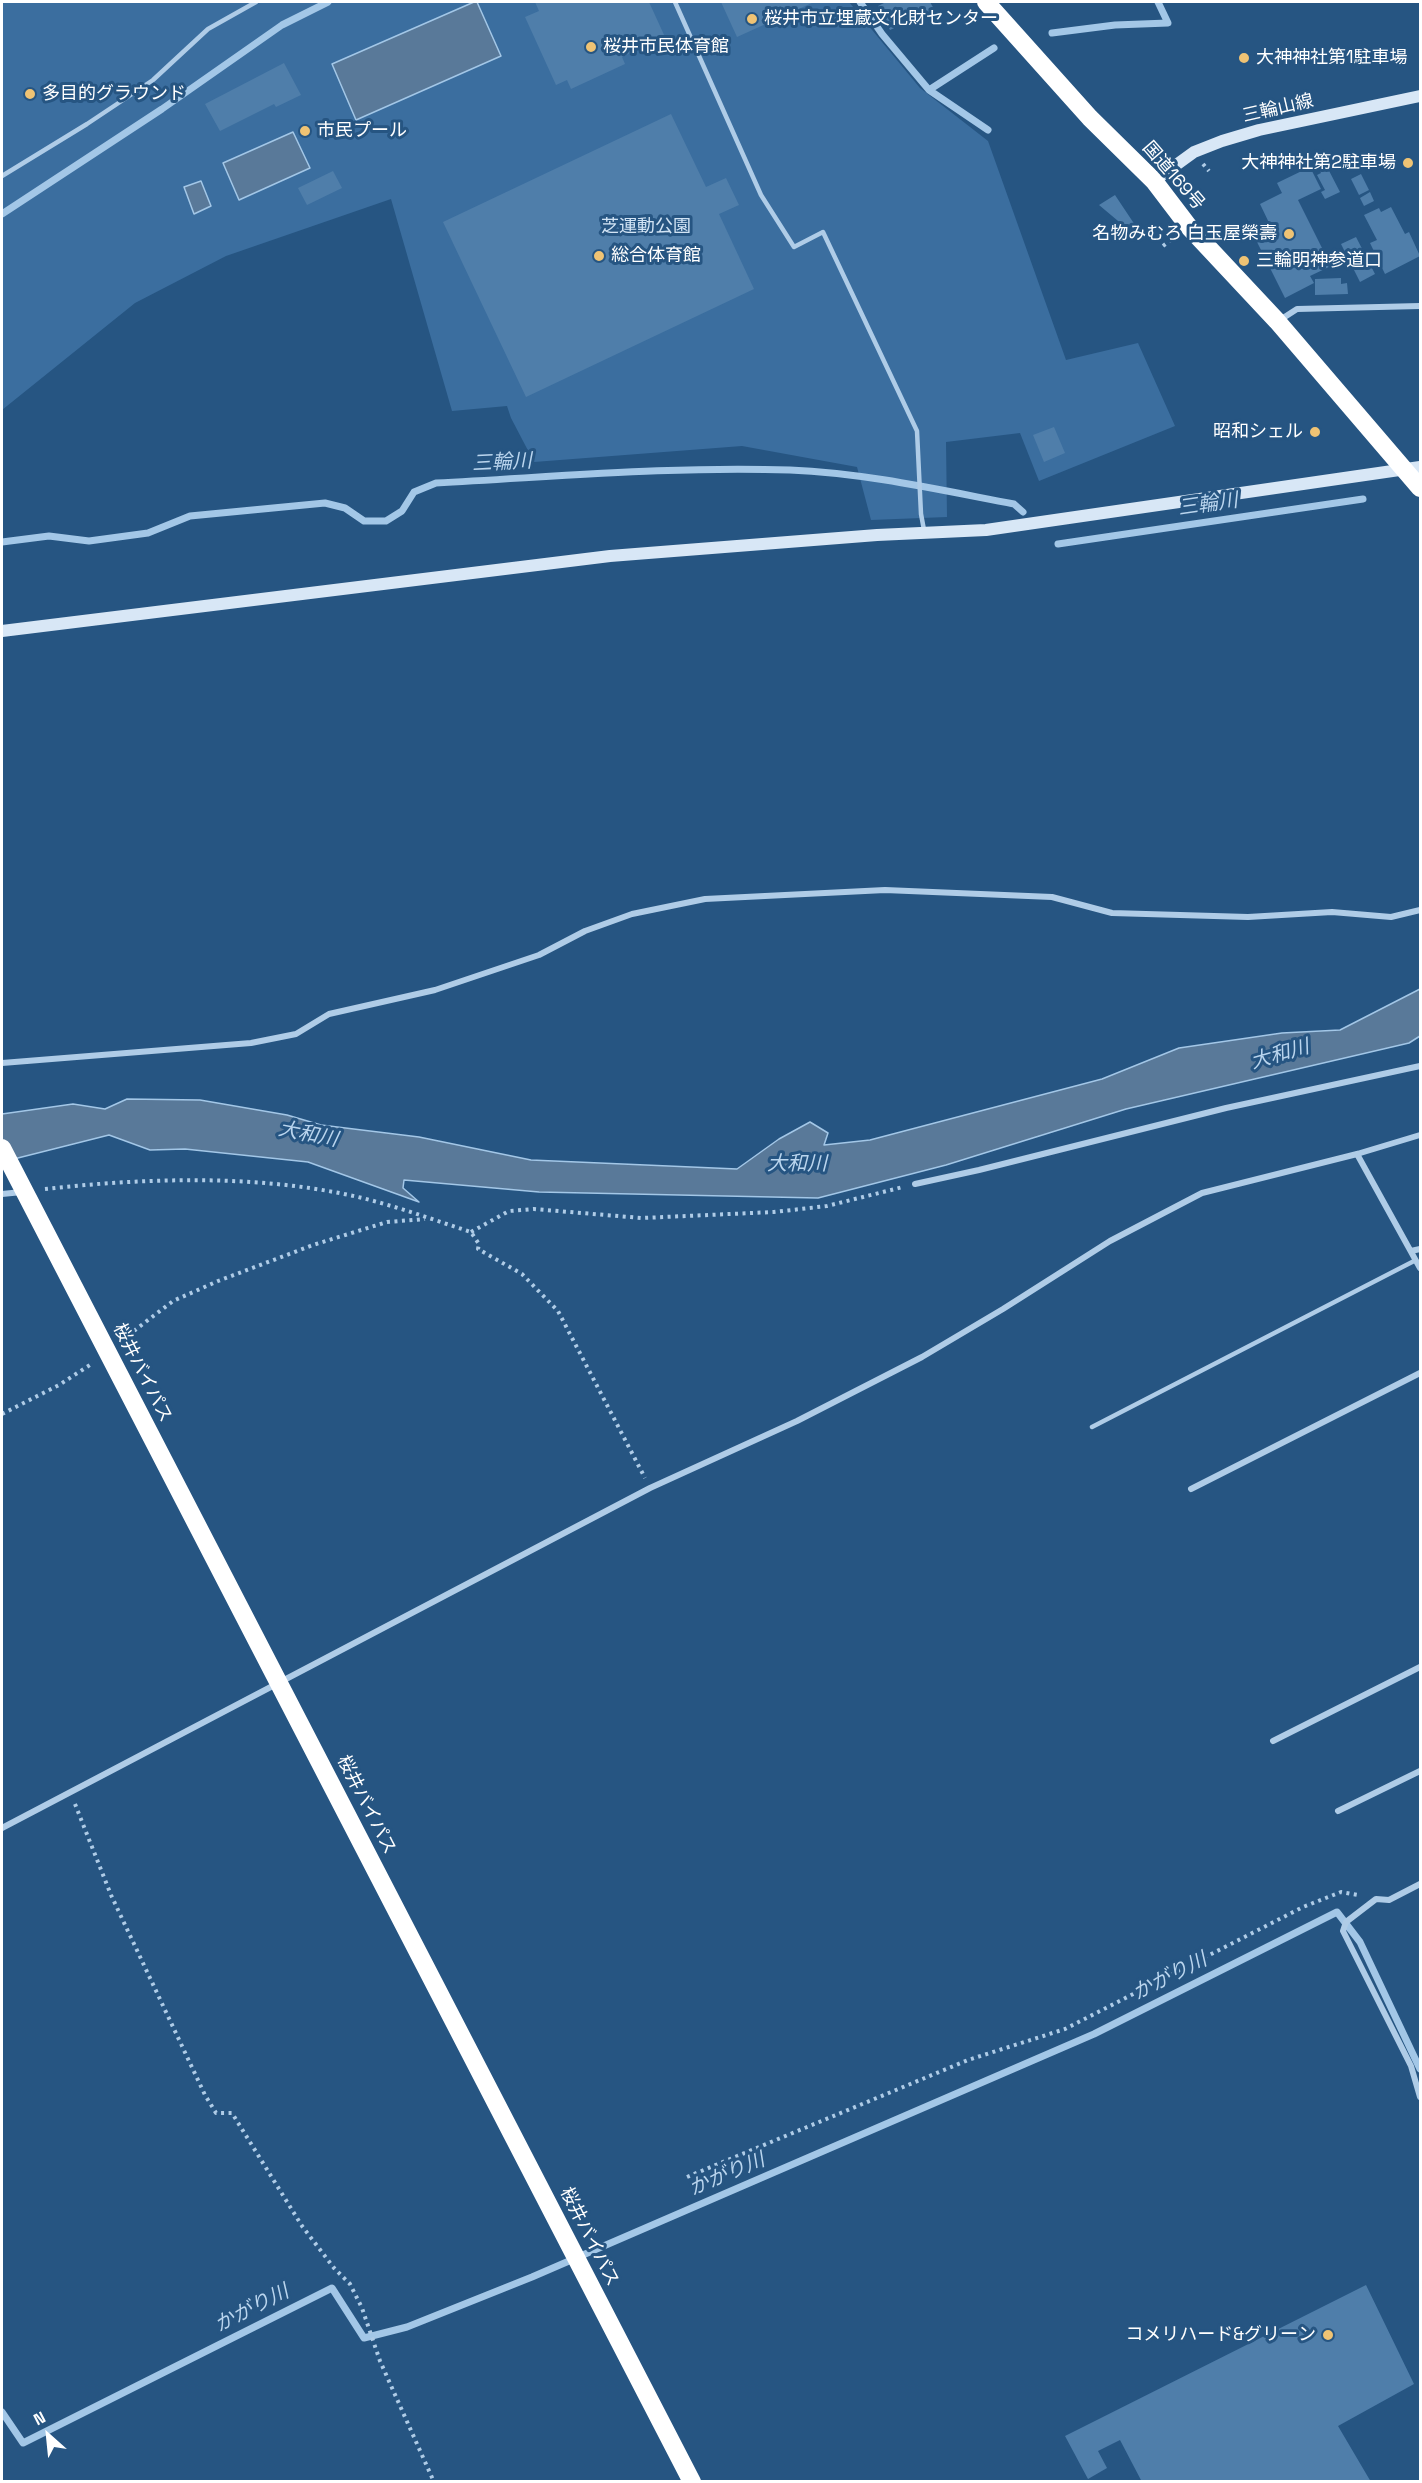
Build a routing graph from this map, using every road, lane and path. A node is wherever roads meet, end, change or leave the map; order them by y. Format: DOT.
graph roads {
  1 [pos="256,2"];
  2 [pos="675,2"];
  3 [pos="986,2"];
  4 [pos="1420,96"];
  5 [pos="2,176"];
  6 [pos="1154,181"];
  7 [pos="1420,306"];
  8 [pos="1277,321"];
  9 [pos="1413,469"];
  10 [pos="1420,488"];
  11 [pos="925,534"];
  12 [pos="2,631"];
  13 [pos="1420,910"];
  14 [pos="2,1063"];
  15 [pos="1420,1066"];
  16 [pos="1420,1135"];
  17 [pos="2,1148"];
  18 [pos="1357,1154"];
  19 [pos="915,1184"];
  20 [pos="24,1192"];
  21 [pos="2,1194"];
  22 [pos="429,1218"];
  23 [pos="471,1232"];
  24 [pos="1420,1249"];
  25 [pos="1411,1251"];
  26 [pos="1416,1260"];
  27 [pos="1420,1268"];
  28 [pos="108,1352"];
  29 [pos="1420,1373"];
  30 [pos="2,1414"];
  31 [pos="1092,1427"];
  32 [pos="650,1488"];
  33 [pos="1191,1489"];
  34 [pos="1420,1667"];
  35 [pos="279,1681"];
  36 [pos="1273,1742"];
  37 [pos="1420,1771"];
  38 [pos="71,1793"];
  39 [pos="1338,1811"];
  40 [pos="2,1828"];
  41 [pos="1420,1884"];
  42 [pos="1379,1899"];
  43 [pos="1420,2097"];
  44 [pos="687,2177"];
  45 [pos="434,2481"];
  46 [pos="692,2481"];
  1 -- 5 [label="lane"];
  2 -- 11 [label="lane"];
  3 -- 6 [label="highway, 国道169号"];
  4 -- 6 [label="street, 三輪山線"];
  6 -- 8 [label="highway, 国道169号"];
  7 -- 8 [label="street"];
  8 -- 9 [label="highway, 国道169号"];
  9 -- 10 [label="highway, 国道169号"];
  9 -- 11 [label="street"];
  11 -- 12 [label="street"];
  13 -- 14 [label="street"];
  15 -- 19 [label="street"];
  16 -- 18 [label="street"];
  17 -- 20 [label="highway, 桜井バイパス"];
  18 -- 25 [label="street"];
  18 -- 32 [label="street"];
  19 -- 23 [label="path"];
  20 -- 21 [label="street"];
  20 -- 22 [label="path"];
  20 -- 28 [label="highway, 桜井バイパス"];
  22 -- 23 [label="path"];
  22 -- 28 [label="path"];
  23 -- 32 [label="path"];
  24 -- 25 [label="street"];
  25 -- 26 [label="street"];
  26 -- 27 [label="street"];
  26 -- 31 [label="lane"];
  28 -- 30 [label="path"];
  28 -- 35 [label="highway, 桜井バイパス"];
  29 -- 33 [label="street"];
  32 -- 35 [label="street"];
  34 -- 36 [label="street"];
  35 -- 38 [label="street"];
  35 -- 46 [label="highway, 桜井バイパス"];
  37 -- 39 [label="street"];
  38 -- 40 [label="street"];
  38 -- 45 [label="path"];
  41 -- 42 [label="street"];
  42 -- 43 [label="street"];
  42 -- 44 [label="path"];
}
